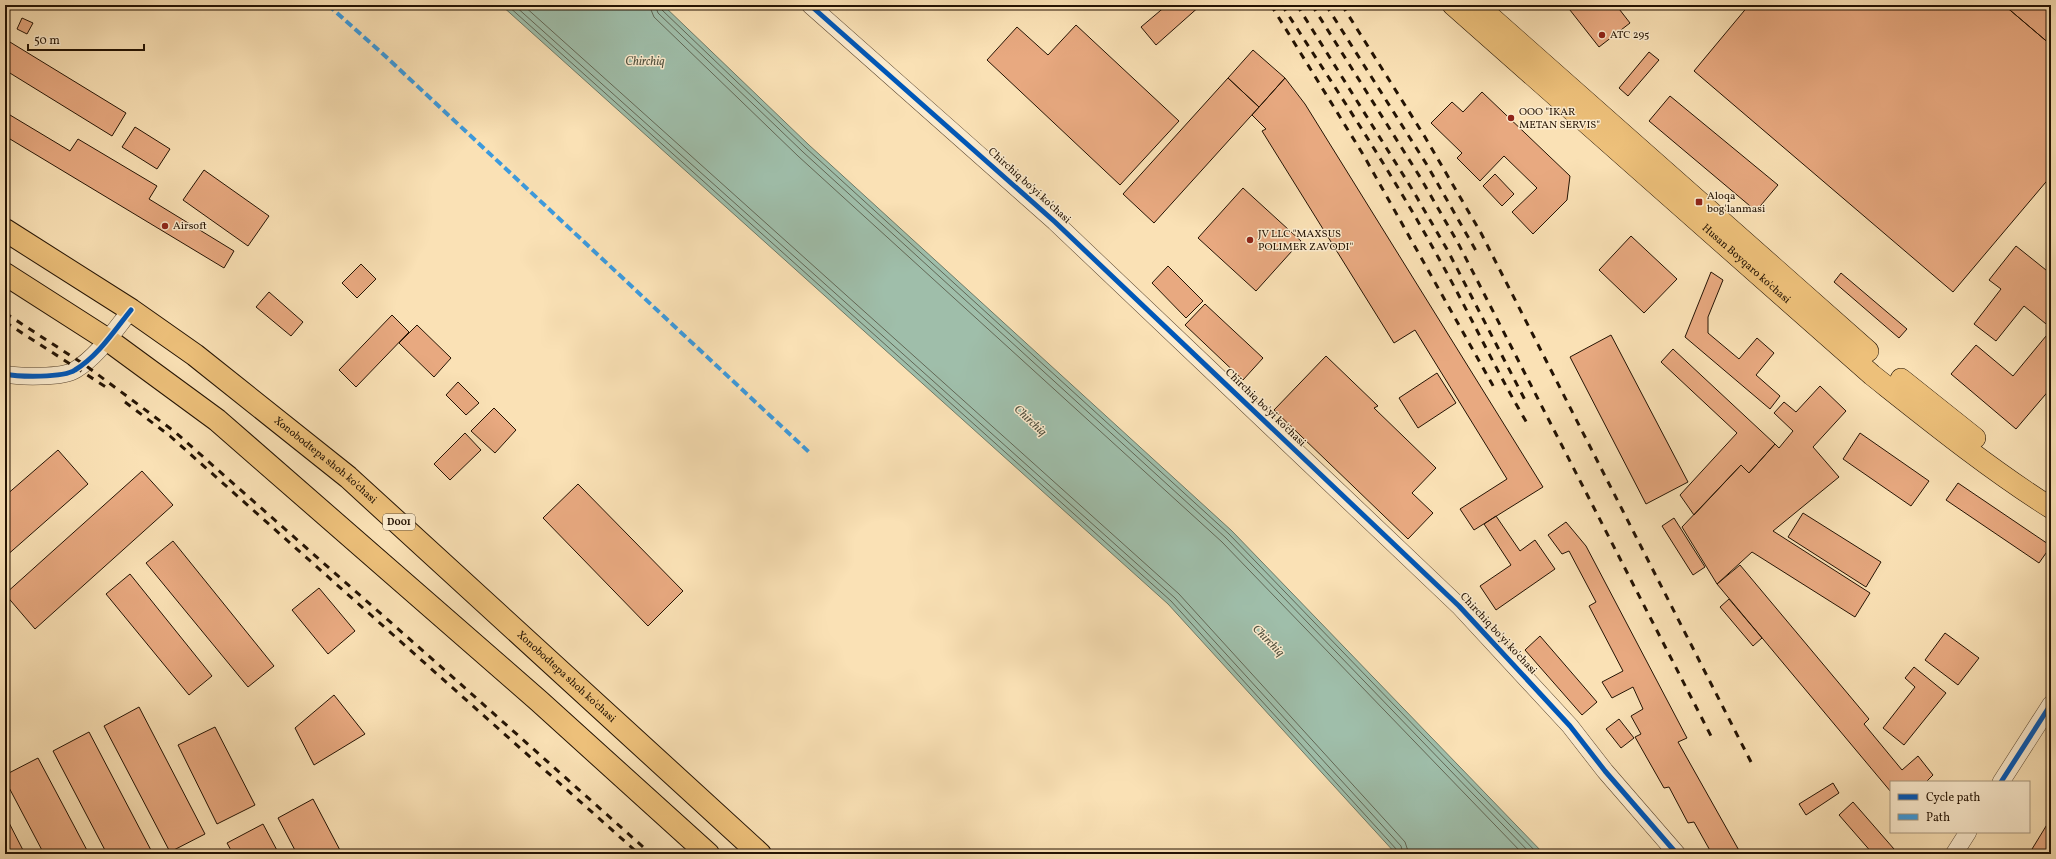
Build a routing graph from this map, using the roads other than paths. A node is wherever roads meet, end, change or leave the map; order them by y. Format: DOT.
graph roads {
  1 [pos="810,5"];
  2 [pos="1453,5"];
  3 [pos="1477,5"];
  4 [pos="5,230"];
  5 [pos="5,274"];
  6 [pos="131,310"];
  7 [pos="108,340"];
  8 [pos="1877,369"];
  9 [pos="5,374"];
  10 [pos="2051,491"];
  11 [pos="2051,508"];
  12 [pos="2051,704"];
  13 [pos="2001,781"];
  14 [pos="1967,833"];
  15 [pos="708,854"];
  16 [pos="760,854"];
  17 [pos="1677,854"];
  18 [pos="1954,854"];
  1 -- 17 [label="street, Chirchiq bo'yi ko'chasi"];
  2 -- 8 [label="main road, Husan Boyqaro ko'chasi"];
  3 -- 8 [label="main road, Husan Boyqaro ko'chasi"];
  4 -- 6 [label="highway, Xonobodtepa shoh ko'chasi / D001"];
  5 -- 7 [label="highway"];
  6 -- 7 [label="street"];
  6 -- 16 [label="highway, Xonobodtepa shoh ko'chasi / D001"];
  7 -- 9 [label="street"];
  7 -- 15 [label="highway"];
  8 -- 10 [label="main road, Husan Boyqaro ko'chasi"];
  8 -- 11 [label="main road, Husan Boyqaro ko'chasi"];
  12 -- 13 [label="street"];
  14 -- 18 [label="street"];
}
